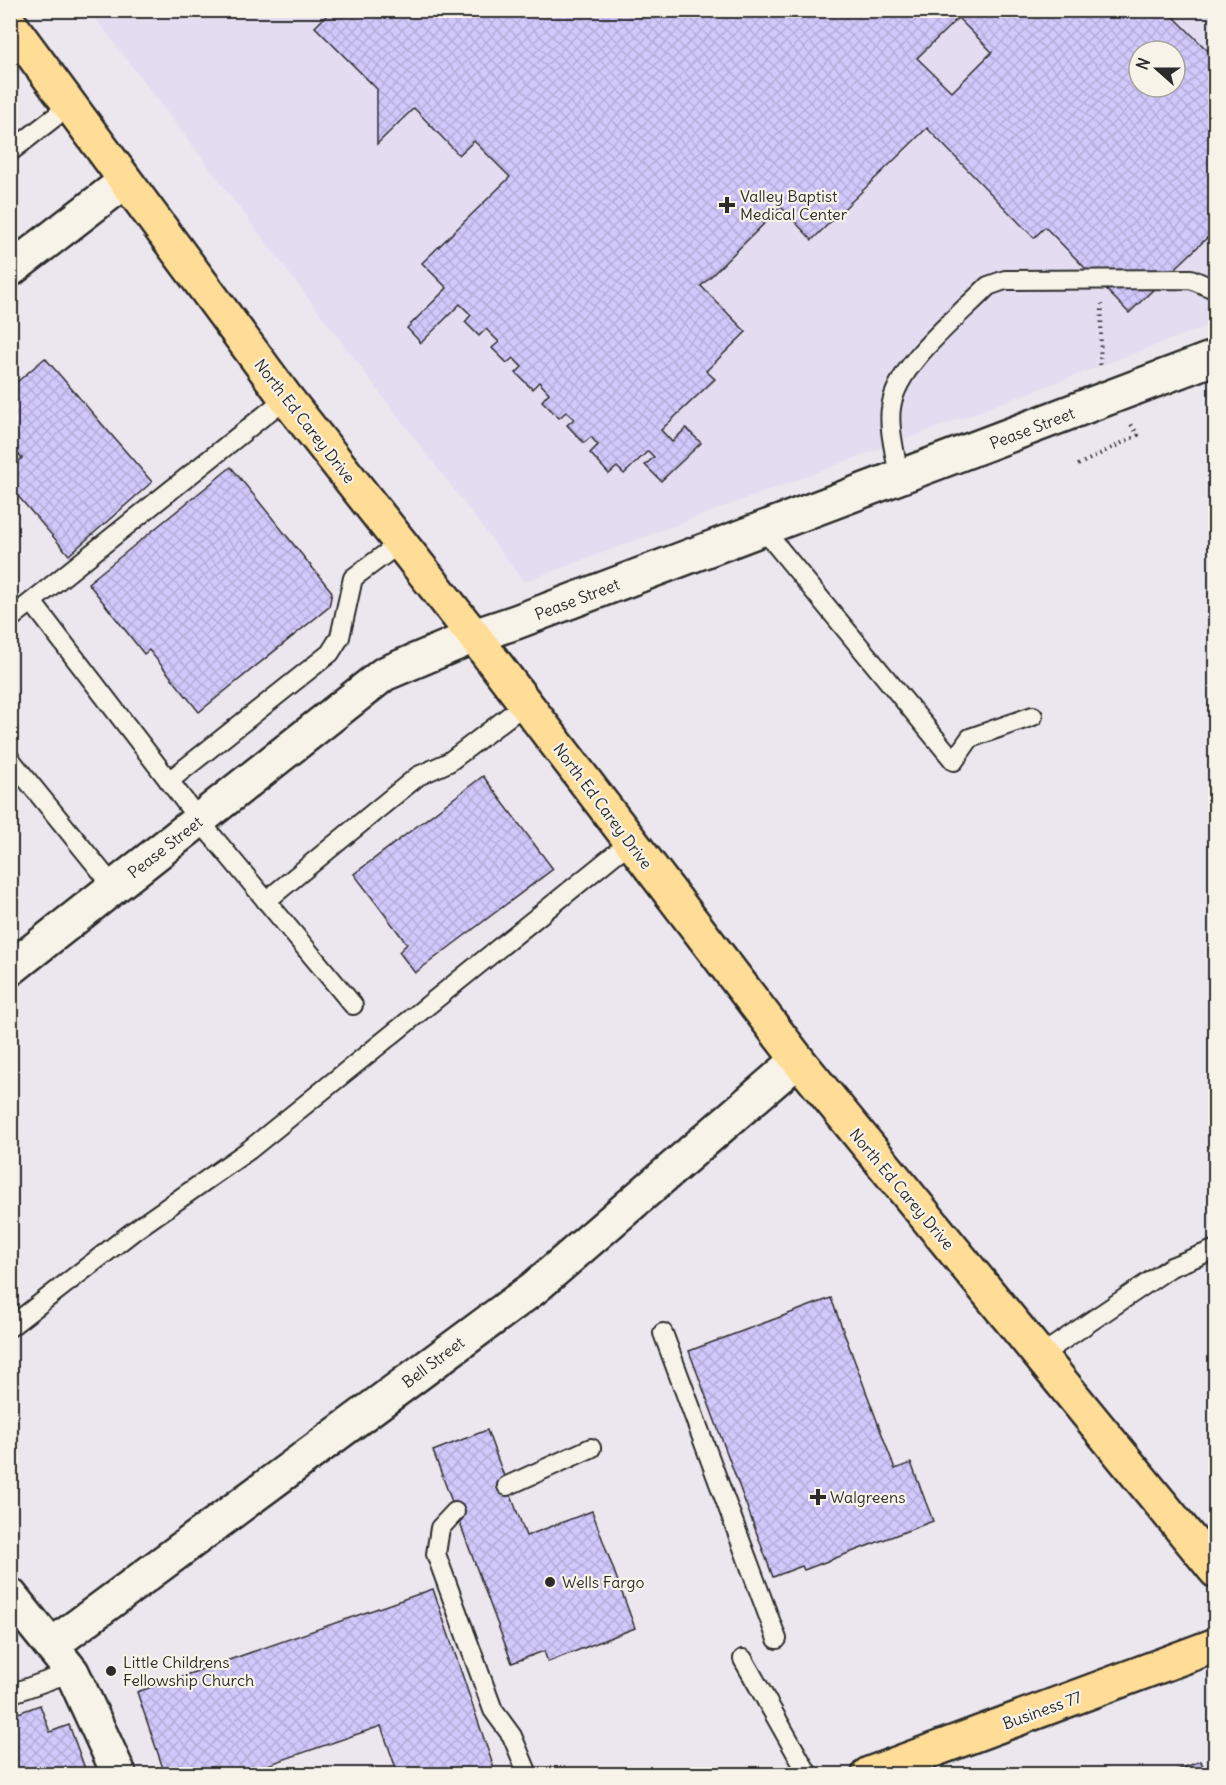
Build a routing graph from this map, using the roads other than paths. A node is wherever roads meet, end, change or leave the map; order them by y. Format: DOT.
graph roads {
  1 [pos="10,24"];
  2 [pos="69,106"];
  3 [pos="10,152"];
  4 [pos="124,182"];
  5 [pos="10,270"];
  6 [pos="1215,290"];
  7 [pos="1215,357"];
  8 [pos="286,398"];
  9 [pos="899,477"];
  10 [pos="763,529"];
  11 [pos="400,543"];
  12 [pos="32,602"];
  13 [pos="10,619"];
  14 [pos="474,636"];
  15 [pos="525,704"];
  16 [pos="1033,716"];
  17 [pos="10,759"];
  18 [pos="169,781"];
  19 [pos="199,820"];
  20 [pos="630,842"];
  21 [pos="114,887"];
  22 [pos="266,901"];
  23 [pos="10,969"];
  24 [pos="353,1005"];
  25 [pos="798,1060"];
  26 [pos="1215,1249"];
  27 [pos="10,1327"];
  28 [pos="663,1333"];
  29 [pos="1041,1355"];
  30 [pos="591,1448"];
  31 [pos="507,1486"];
  32 [pos="455,1512"];
  33 [pos="1215,1571"];
  34 [pos="10,1595"];
  35 [pos="777,1639"];
  36 [pos="52,1645"];
  37 [pos="1215,1645"];
  38 [pos="743,1659"];
  39 [pos="72,1672"];
  40 [pos="10,1694"];
  41 [pos="119,1774"];
  42 [pos="528,1774"];
  43 [pos="808,1774"];
  44 [pos="869,1774"];
  1 -- 2 [label="main road, North Ed Carey Drive"];
  2 -- 3 [label="lane"];
  2 -- 4 [label="main road, North Ed Carey Drive"];
  4 -- 5 [label="street"];
  4 -- 8 [label="main road, North Ed Carey Drive"];
  6 -- 9 [label="lane"];
  7 -- 9 [label="street, Pease Street"];
  8 -- 11 [label="main road, North Ed Carey Drive"];
  8 -- 12 [label="lane"];
  9 -- 10 [label="street, Pease Street"];
  10 -- 14 [label="street, Pease Street"];
  10 -- 16 [label="lane"];
  11 -- 14 [label="main road, North Ed Carey Drive"];
  11 -- 18 [label="lane"];
  12 -- 13 [label="lane"];
  12 -- 18 [label="lane"];
  14 -- 15 [label="main road, North Ed Carey Drive"];
  14 -- 19 [label="street, Pease Street"];
  15 -- 20 [label="main road, North Ed Carey Drive"];
  15 -- 22 [label="lane"];
  17 -- 21 [label="lane"];
  18 -- 19 [label="lane"];
  19 -- 21 [label="street, Pease Street"];
  19 -- 22 [label="lane"];
  20 -- 25 [label="main road, North Ed Carey Drive"];
  20 -- 27 [label="lane"];
  21 -- 23 [label="street, Pease Street"];
  22 -- 24 [label="lane"];
  25 -- 29 [label="main road, North Ed Carey Drive"];
  25 -- 36 [label="street, Bell Street"];
  26 -- 29 [label="lane"];
  28 -- 35 [label="lane"];
  29 -- 33 [label="main road, North Ed Carey Drive"];
  30 -- 31 [label="lane"];
  32 -- 42 [label="lane"];
  34 -- 36 [label="street"];
  36 -- 39 [label="street"];
  37 -- 44 [label="main road, Business 77"];
  38 -- 43 [label="lane"];
  39 -- 40 [label="lane"];
  39 -- 41 [label="street"];
}
